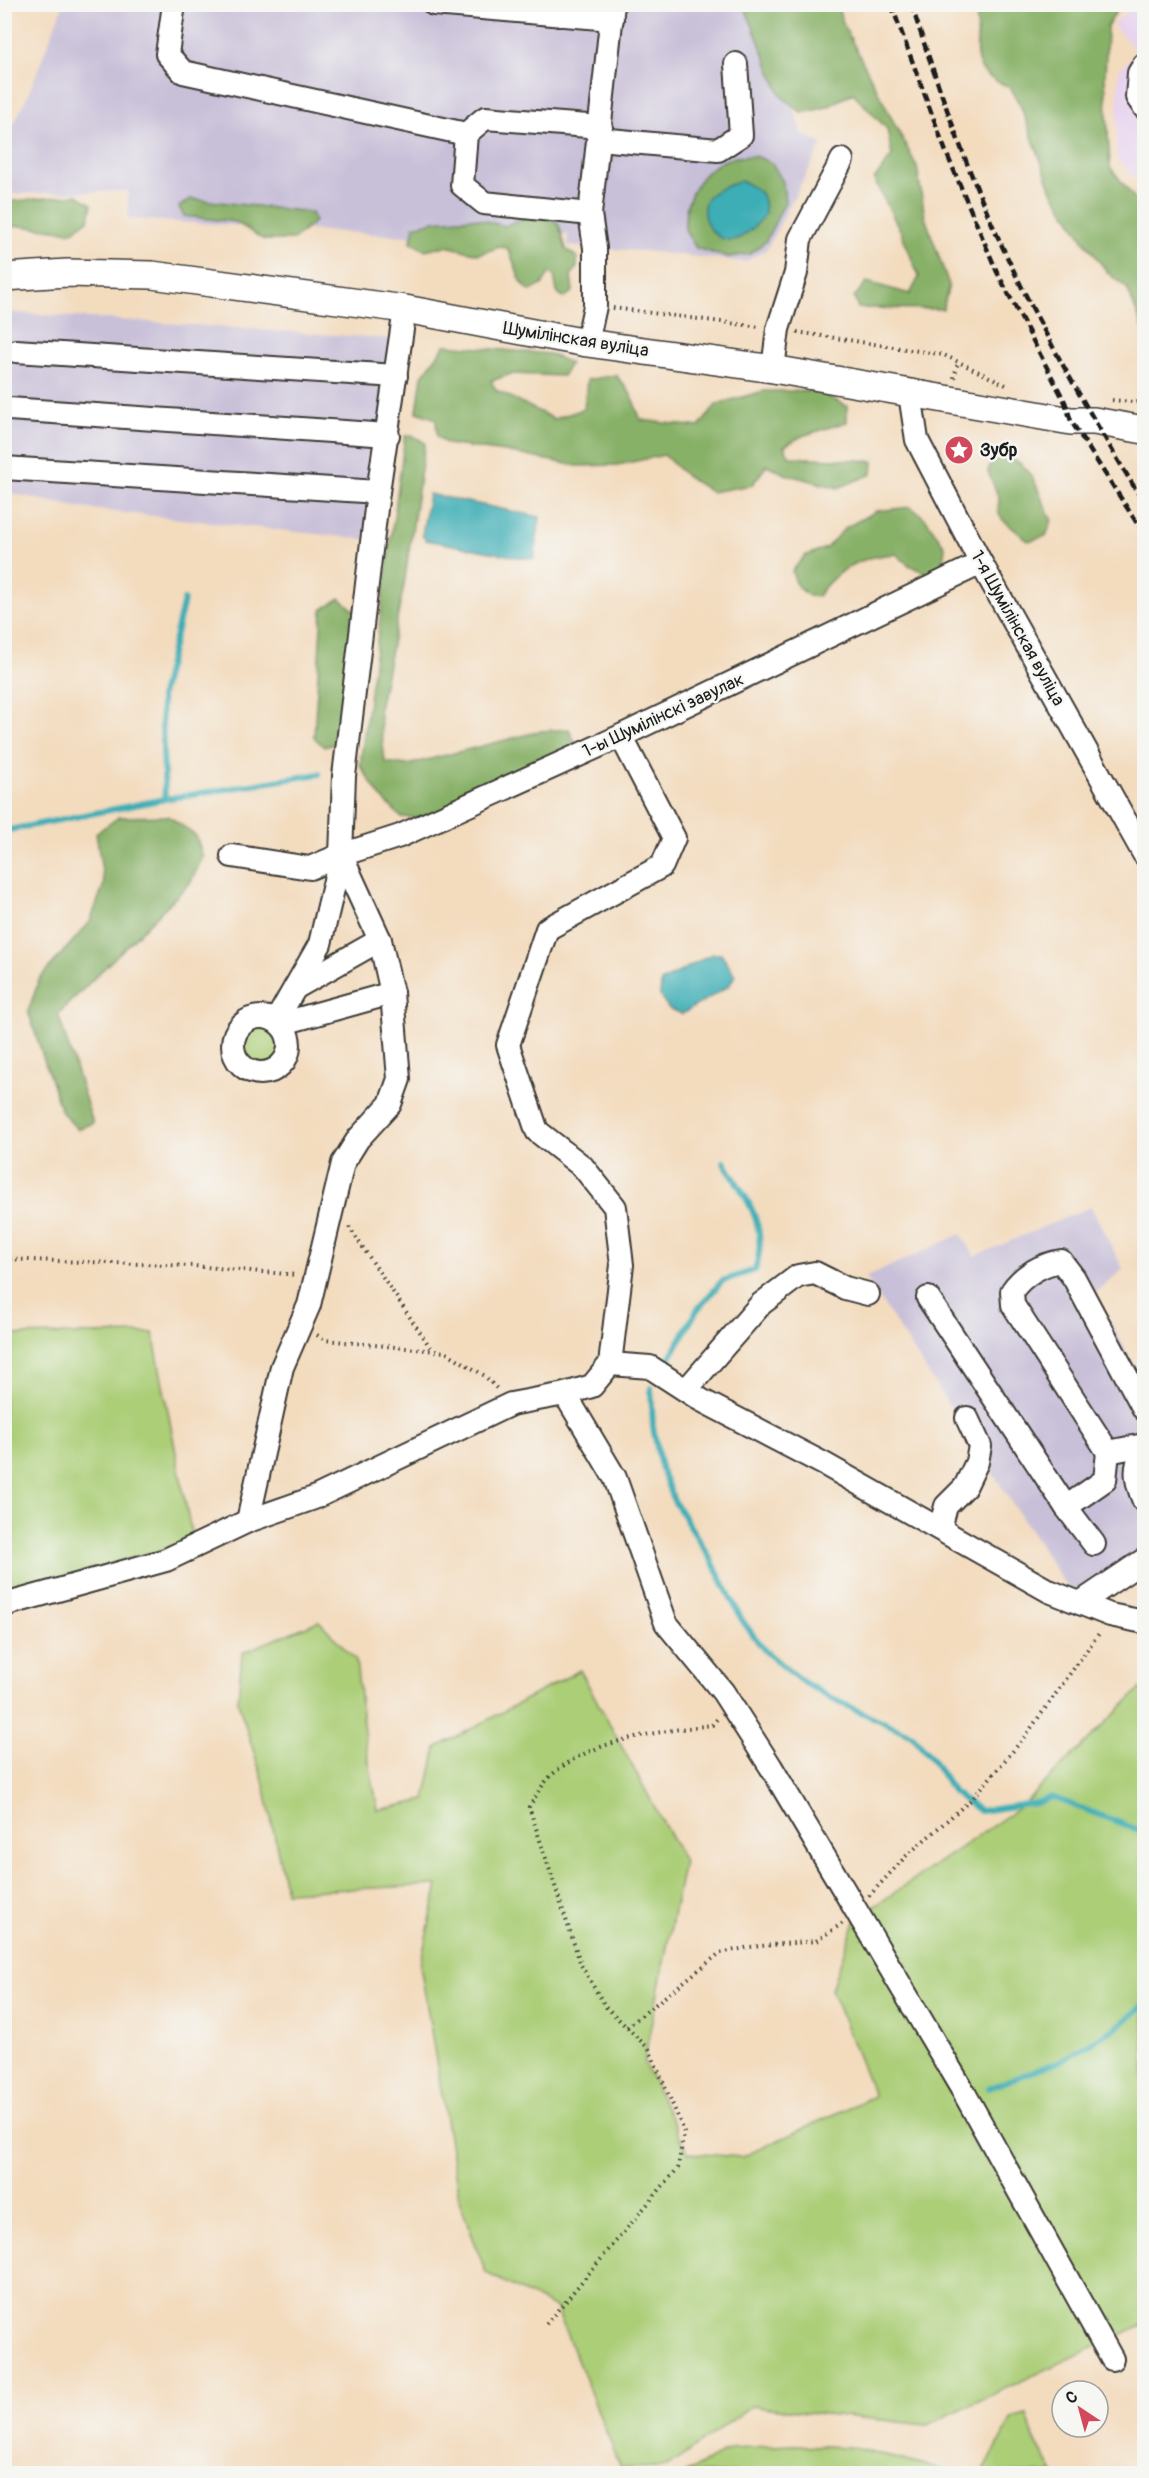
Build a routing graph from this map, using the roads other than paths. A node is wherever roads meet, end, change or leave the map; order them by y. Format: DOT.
graph roads {
  1 [pos="174,4"];
  2 [pos="434,4"];
  3 [pos="612,12"];
  4 [pos="736,64"];
  5 [pos="1144,65"];
  6 [pos="1144,107"];
  7 [pos="600,133"];
  8 [pos="466,134"];
  9 [pos="842,160"];
  10 [pos="590,214"];
  11 [pos="4,277"];
  12 [pos="405,309"];
  13 [pos="587,343"];
  14 [pos="16,351"];
  15 [pos="773,369"];
  16 [pos="396,376"];
  17 [pos="909,394"];
  18 [pos="9,409"];
  19 [pos="1144,430"];
  20 [pos="388,435"];
  21 [pos="4,468"];
  22 [pos="378,492"];
  23 [pos="981,563"];
  24 [pos="621,736"];
  25 [pos="1139,835"];
  26 [pos="1144,854"];
  27 [pos="341,855"];
  28 [pos="232,856"];
  29 [pos="380,940"];
  30 [pos="295,988"];
  31 [pos="392,993"];
  32 [pos="868,1293"];
  33 [pos="928,1298"];
  34 [pos="610,1364"];
  35 [pos="686,1390"];
  36 [pos="565,1394"];
  37 [pos="1144,1409"];
  38 [pos="967,1418"];
  39 [pos="1144,1445"];
  40 [pos="1108,1452"];
  41 [pos="1144,1501"];
  42 [pos="1066,1507"];
  43 [pos="248,1521"];
  44 [pos="940,1529"];
  45 [pos="1094,1544"];
  46 [pos="1144,1560"];
  47 [pos="1080,1603"];
  48 [pos="4,1605"];
  49 [pos="1144,1622"];
  50 [pos="1112,2359"];
  1 -- 8 [label="street"];
  2 -- 3 [label="street"];
  3 -- 7 [label="street"];
  4 -- 7 [label="street"];
  5 -- 6 [label="street"];
  7 -- 8 [label="street"];
  7 -- 10 [label="street"];
  8 -- 10 [label="street"];
  9 -- 15 [label="street"];
  10 -- 13 [label="street"];
  11 -- 12 [label="main road, Шумілінская вуліца"];
  12 -- 13 [label="main road, Шумілінская вуліца"];
  12 -- 16 [label="street"];
  13 -- 15 [label="main road, Шумілінская вуліца"];
  14 -- 16 [label="street"];
  15 -- 17 [label="main road, Шумілінская вуліца"];
  16 -- 20 [label="street"];
  17 -- 19 [label="main road, Шумілінская вуліца"];
  17 -- 23 [label="street, 1-я Шумілінская вуліца"];
  18 -- 20 [label="street"];
  20 -- 22 [label="street"];
  21 -- 22 [label="street"];
  22 -- 27 [label="street"];
  23 -- 24 [label="street, 1-ы Шумілінскі завулак"];
  23 -- 25 [label="street, 1-я Шумілінская вуліца"];
  24 -- 27 [label="street, 1-ы Шумілінскі завулак"];
  24 -- 34 [label="street"];
  25 -- 26 [label="street, 1-я Шумілінская вуліца"];
  27 -- 28 [label="street, 1-ы Шумілінскі завулак"];
  27 -- 29 [label="street"];
  27 -- 30 [label="street"];
  29 -- 30 [label="street"];
  29 -- 31 [label="street"];
  30 -- 31 [label="street"];
  31 -- 43 [label="street"];
  32 -- 35 [label="street"];
  33 -- 42 [label="street"];
  34 -- 35 [label="street"];
  34 -- 36 [label="street"];
  35 -- 44 [label="street"];
  36 -- 43 [label="street"];
  36 -- 50 [label="street"];
  37 -- 40 [label="street"];
  38 -- 44 [label="street"];
  39 -- 40 [label="street"];
  39 -- 41 [label="street"];
  40 -- 42 [label="street"];
  42 -- 45 [label="street"];
  43 -- 48 [label="street"];
  44 -- 47 [label="street"];
  46 -- 47 [label="street"];
  47 -- 49 [label="street"];
}
